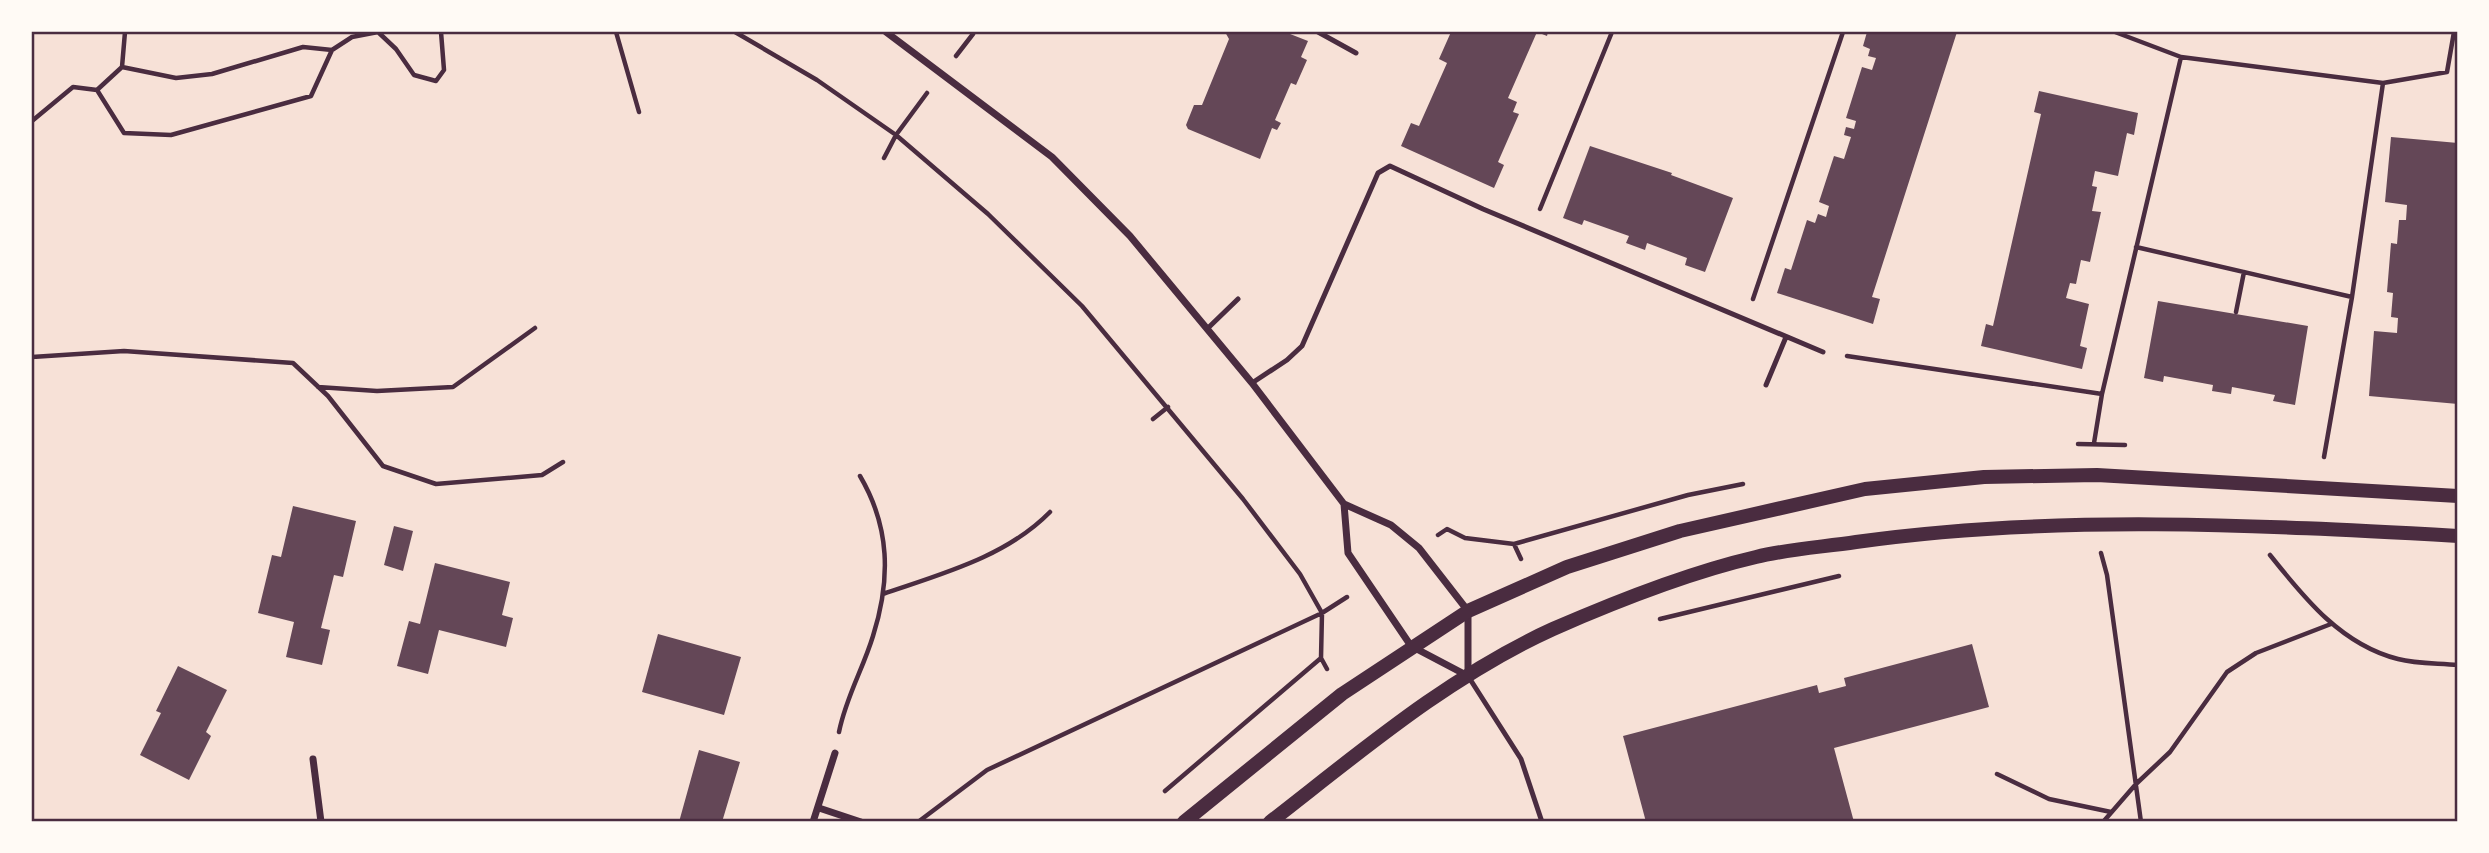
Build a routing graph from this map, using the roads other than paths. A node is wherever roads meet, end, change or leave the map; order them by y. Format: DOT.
graph roads {
  1 [pos="886,32"];
  2 [pos="1318,32"];
  3 [pos="1356,53"];
  4 [pos="1238,299"];
  5 [pos="1207,329"];
  6 [pos="1786,337"];
  7 [pos="1823,352"];
  8 [pos="1252,383"];
  9 [pos="1766,385"];
  10 [pos="2458,496"];
  11 [pos="1344,504"];
  12 [pos="2458,536"];
  13 [pos="1468,611"];
  14 [pos="1411,646"];
  15 [pos="1468,676"];
  16 [pos="835,753"];
  17 [pos="313,759"];
  18 [pos="818,808"];
  19 [pos="321,821"];
  20 [pos="813,821"];
  21 [pos="861,821"];
  22 [pos="1184,821"];
  23 [pos="1270,821"];
  24 [pos="1542,821"];
  1 -- 5 [label="street"];
  2 -- 3 [label="lane"];
  4 -- 5 [label="lane"];
  5 -- 8 [label="street"];
  6 -- 7 [label="lane"];
  6 -- 8 [label="lane"];
  6 -- 9 [label="lane"];
  8 -- 11 [label="street"];
  10 -- 13 [label="main road"];
  11 -- 13 [label="street"];
  11 -- 14 [label="street"];
  12 -- 15 [label="main road"];
  13 -- 14 [label="main road"];
  13 -- 15 [label="street"];
  14 -- 15 [label="street"];
  14 -- 22 [label="main road"];
  15 -- 23 [label="main road"];
  15 -- 24 [label="lane"];
  16 -- 18 [label="street"];
  17 -- 19 [label="street"];
  18 -- 20 [label="street"];
  18 -- 21 [label="street"];
}
